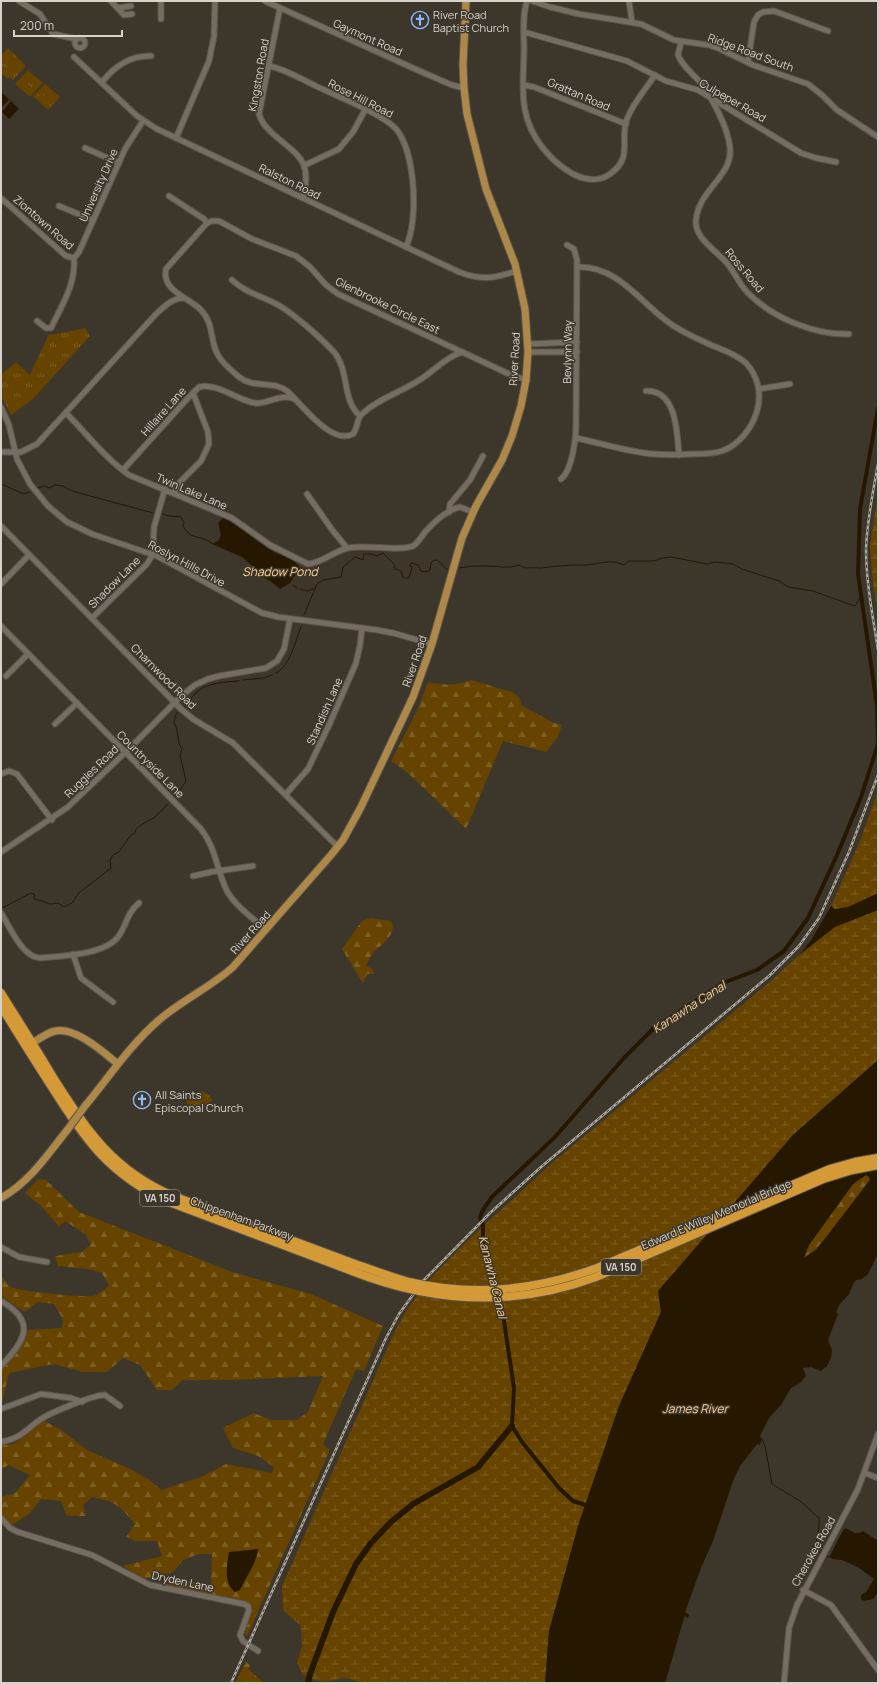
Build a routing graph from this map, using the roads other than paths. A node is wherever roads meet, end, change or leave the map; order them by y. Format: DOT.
graph roads {
  1 [pos="19,1"];
  2 [pos="111,1"];
  3 [pos="161,1"];
  4 [pos="215,1"];
  5 [pos="265,1"];
  6 [pos="466,1"];
  7 [pos="527,1"];
  8 [pos="532,1"];
  9 [pos="629,1"];
  10 [pos="131,6"];
  11 [pos="118,8"];
  12 [pos="280,8"];
  13 [pos="132,14"];
  14 [pos="161,19"];
  15 [pos="632,22"];
  16 [pos="828,31"];
  17 [pos="524,32"];
  18 [pos="77,39"];
  19 [pos="681,42"];
  20 [pos="150,56"];
  21 [pos="74,57"];
  22 [pos="748,62"];
  23 [pos="269,66"];
  24 [pos="655,75"];
  25 [pos="102,82"];
  26 [pos="524,85"];
  27 [pos="464,88"];
  28 [pos="710,96"];
  29 [pos="365,110"];
  30 [pos="143,121"];
  31 [pos="626,124"];
  32 [pos="878,137"];
  33 [pos="176,138"];
  34 [pos="86,148"];
  35 [pos="836,162"];
  36 [pos="119,163"];
  37 [pos="305,165"];
  38 [pos="169,196"];
  39 [pos="1,198"];
  40 [pos="303,198"];
  41 [pos="59,206"];
  42 [pos="93,220"];
  43 [pos="207,223"];
  44 [pos="567,245"];
  45 [pos="406,247"];
  46 [pos="74,258"];
  47 [pos="577,267"];
  48 [pos="517,270"];
  49 [pos="232,280"];
  50 [pos="184,298"];
  51 [pos="37,321"];
  52 [pos="850,334"];
  53 [pos="577,342"];
  54 [pos="528,344"];
  55 [pos="462,352"];
  56 [pos="528,352"];
  57 [pos="577,352"];
  58 [pos="526,380"];
  59 [pos="790,384"];
  60 [pos="759,389"];
  61 [pos="646,391"];
  62 [pos="193,393"];
  63 [pos="296,399"];
  64 [pos="1,407"];
  65 [pos="66,413"];
  66 [pos="360,416"];
  67 [pos="576,438"];
  68 [pos="1,452"];
  69 [pos="15,452"];
  70 [pos="679,455"];
  71 [pos="483,456"];
  72 [pos="123,470"];
  73 [pos="561,479"];
  74 [pos="165,489"];
  75 [pos="174,493"];
  76 [pos="306,494"];
  77 [pos="449,512"];
  78 [pos="473,512"];
  79 [pos="1,526"];
  80 [pos="347,548"];
  81 [pos="153,554"];
  82 [pos="29,555"];
  83 [pos="1,584"];
  84 [pos="92,618"];
  85 [pos="290,619"];
  86 [pos="1,626"];
  87 [pos="362,628"];
  88 [pos="432,644"];
  89 [pos="28,654"];
  90 [pos="6,676"];
  91 [pos="175,702"];
  92 [pos="76,703"];
  93 [pos="55,724"];
  94 [pos="125,752"];
  95 [pos="1,774"];
  96 [pos="286,794"];
  97 [pos="52,820"];
  98 [pos="338,847"];
  99 [pos="1,852"];
  100 [pos="253,866"];
  101 [pos="220,870"];
  102 [pos="193,876"];
  103 [pos="139,903"];
  104 [pos="1,913"];
  105 [pos="266,930"];
  106 [pos="73,954"];
  107 [pos="1,993"];
  108 [pos="113,1002"];
  109 [pos="1,1006"];
  110 [pos="29,1045"];
  111 [pos="118,1064"];
  112 [pos="878,1158"];
  113 [pos="878,1164"];
  114 [pos="1,1198"];
  115 [pos="1,1247"];
  116 [pos="47,1262"];
  117 [pos="353,1267"];
  118 [pos="1,1300"];
  119 [pos="1,1366"];
  120 [pos="82,1402"];
  121 [pos="120,1406"];
  122 [pos="1,1409"];
  123 [pos="878,1434"];
  124 [pos="1,1442"];
  125 [pos="865,1473"];
  126 [pos="878,1478"];
  127 [pos="1,1518"];
  128 [pos="803,1590"];
  129 [pos="258,1651"];
  130 [pos="878,1670"];
  131 [pos="784,1683"];
  1 -- 18 [label="street"];
  2 -- 11 [label="street"];
  3 -- 14 [label="street"];
  4 -- 33 [label="street"];
  5 -- 12 [label="street, Gaymont Road"];
  6 -- 27 [label="main road, River Road"];
  7 -- 17 [label="street"];
  8 -- 15 [label="street, Ridge Road South"];
  9 -- 15 [label="street"];
  10 -- 11 [label="street"];
  11 -- 13 [label="street"];
  12 -- 23 [label="street, Kingston Road"];
  12 -- 27 [label="street, Gaymont Road"];
  15 -- 19 [label="street, Ridge Road South"];
  16 -- 22 [label="street"];
  17 -- 24 [label="street, Culpeper Road"];
  17 -- 26 [label="street"];
  19 -- 22 [label="street, Ridge Road South"];
  19 -- 28 [label="street, Ross Road"];
  20 -- 25 [label="street"];
  21 -- 25 [label="street, Ralston Road"];
  22 -- 32 [label="street, Ridge Road South"];
  23 -- 29 [label="street, Rose Hill Road"];
  23 -- 37 [label="street, Kingston Road"];
  24 -- 28 [label="street, Culpeper Road"];
  24 -- 31 [label="street"];
  25 -- 30 [label="street, Ralston Road"];
  26 -- 31 [label="street, Grattan Road"];
  26 -- 31 [label="street"];
  27 -- 48 [label="main road, River Road"];
  28 -- 35 [label="street, Culpeper Road"];
  28 -- 52 [label="street, Ross Road"];
  29 -- 37 [label="street"];
  29 -- 45 [label="street, Rose Hill Road"];
  30 -- 33 [label="street, Ralston Road"];
  30 -- 36 [label="street, University Drive"];
  33 -- 40 [label="street, Ralston Road"];
  34 -- 36 [label="street"];
  36 -- 42 [label="street, University Drive"];
  37 -- 40 [label="street"];
  38 -- 43 [label="street"];
  39 -- 46 [label="street, Ziontown Road"];
  40 -- 45 [label="street, Ralston Road"];
  41 -- 42 [label="street"];
  42 -- 46 [label="street, University Drive"];
  43 -- 50 [label="street"];
  43 -- 55 [label="street, Glenbrooke Circle East"];
  44 -- 47 [label="street, Bevlynn Way"];
  45 -- 48 [label="street, Ralston Road"];
  46 -- 51 [label="street"];
  47 -- 53 [label="street, Bevlynn Way"];
  47 -- 60 [label="street"];
  48 -- 54 [label="main road, River Road"];
  49 -- 66 [label="street"];
  50 -- 63 [label="street"];
  50 -- 65 [label="street"];
  53 -- 54 [label="street"];
  53 -- 57 [label="street, Bevlynn Way"];
  54 -- 56 [label="main road, River Road"];
  55 -- 58 [label="street, Glenbrooke Circle East"];
  55 -- 66 [label="street"];
  56 -- 57 [label="street"];
  56 -- 58 [label="main road, River Road"];
  57 -- 67 [label="street, Bevlynn Way"];
  58 -- 78 [label="main road, River Road"];
  59 -- 60 [label="street"];
  60 -- 70 [label="street"];
  61 -- 70 [label="street"];
  62 -- 63 [label="street, Hillaire Lane"];
  62 -- 72 [label="street, Hillaire Lane"];
  62 -- 75 [label="street"];
  63 -- 66 [label="street"];
  64 -- 69 [label="street, Roslyn Hills Drive"];
  65 -- 69 [label="street"];
  65 -- 72 [label="street, Twin Lake Lane"];
  67 -- 70 [label="street"];
  67 -- 73 [label="street, Bevlynn Way"];
  68 -- 69 [label="street"];
  69 -- 81 [label="street, Roslyn Hills Drive"];
  71 -- 77 [label="street"];
  72 -- 74 [label="street, Twin Lake Lane"];
  74 -- 75 [label="street, Twin Lake Lane"];
  74 -- 81 [label="street, Shadow Lane"];
  75 -- 80 [label="street, Twin Lake Lane"];
  76 -- 80 [label="street"];
  77 -- 78 [label="street"];
  77 -- 80 [label="street, Twin Lake Lane"];
  78 -- 88 [label="main road, River Road"];
  79 -- 82 [label="street, Charnwood Road"];
  81 -- 84 [label="street, Shadow Lane"];
  81 -- 85 [label="street, Roslyn Hills Drive"];
  82 -- 83 [label="street"];
  82 -- 84 [label="street, Charnwood Road"];
  84 -- 91 [label="street, Charnwood Road"];
  85 -- 87 [label="street, Roslyn Hills Drive"];
  85 -- 91 [label="street, Ruggles Road"];
  86 -- 89 [label="street, Countryside Lane"];
  87 -- 88 [label="street, Roslyn Hills Drive"];
  87 -- 96 [label="street, Standish Lane"];
  88 -- 98 [label="main road, River Road"];
  89 -- 90 [label="street"];
  89 -- 92 [label="street, Countryside Lane"];
  91 -- 94 [label="street, Ruggles Road"];
  91 -- 96 [label="street, Charnwood Road"];
  92 -- 93 [label="street"];
  92 -- 94 [label="street, Countryside Lane"];
  94 -- 97 [label="street, Ruggles Road"];
  94 -- 101 [label="street, Countryside Lane"];
  95 -- 97 [label="street"];
  96 -- 98 [label="street, Charnwood Road"];
  97 -- 99 [label="street, Ruggles Road"];
  98 -- 105 [label="main road, River Road"];
  100 -- 101 [label="street"];
  101 -- 102 [label="street"];
  101 -- 105 [label="street, Countryside Lane"];
  103 -- 106 [label="street"];
  104 -- 106 [label="street"];
  105 -- 111 [label="main road, River Road"];
  106 -- 108 [label="street"];
  107 -- 110 [label="highway"];
  109 -- 110 [label="highway"];
  110 -- 111 [label="main road"];
  110 -- 117 [label="highway, Chippenham Parkway / VA 150"];
  111 -- 114 [label="main road, River Road, bridge"];
  112 -- 117 [label="highway, Edward E Willey Memorial Bridge / VA 150, bridge"];
  113 -- 117 [label="highway, Edward E Willey Memorial Bridge / VA 150, bridge"];
  115 -- 116 [label="street"];
  118 -- 119 [label="street"];
  120 -- 121 [label="street"];
  120 -- 122 [label="street"];
  120 -- 124 [label="street"];
  123 -- 125 [label="street, Cherokee Road"];
  125 -- 126 [label="street"];
  125 -- 128 [label="street, Cherokee Road"];
  127 -- 129 [label="street, Dryden Lane"];
  128 -- 130 [label="street"];
  128 -- 131 [label="street, Cherokee Road"];
}
